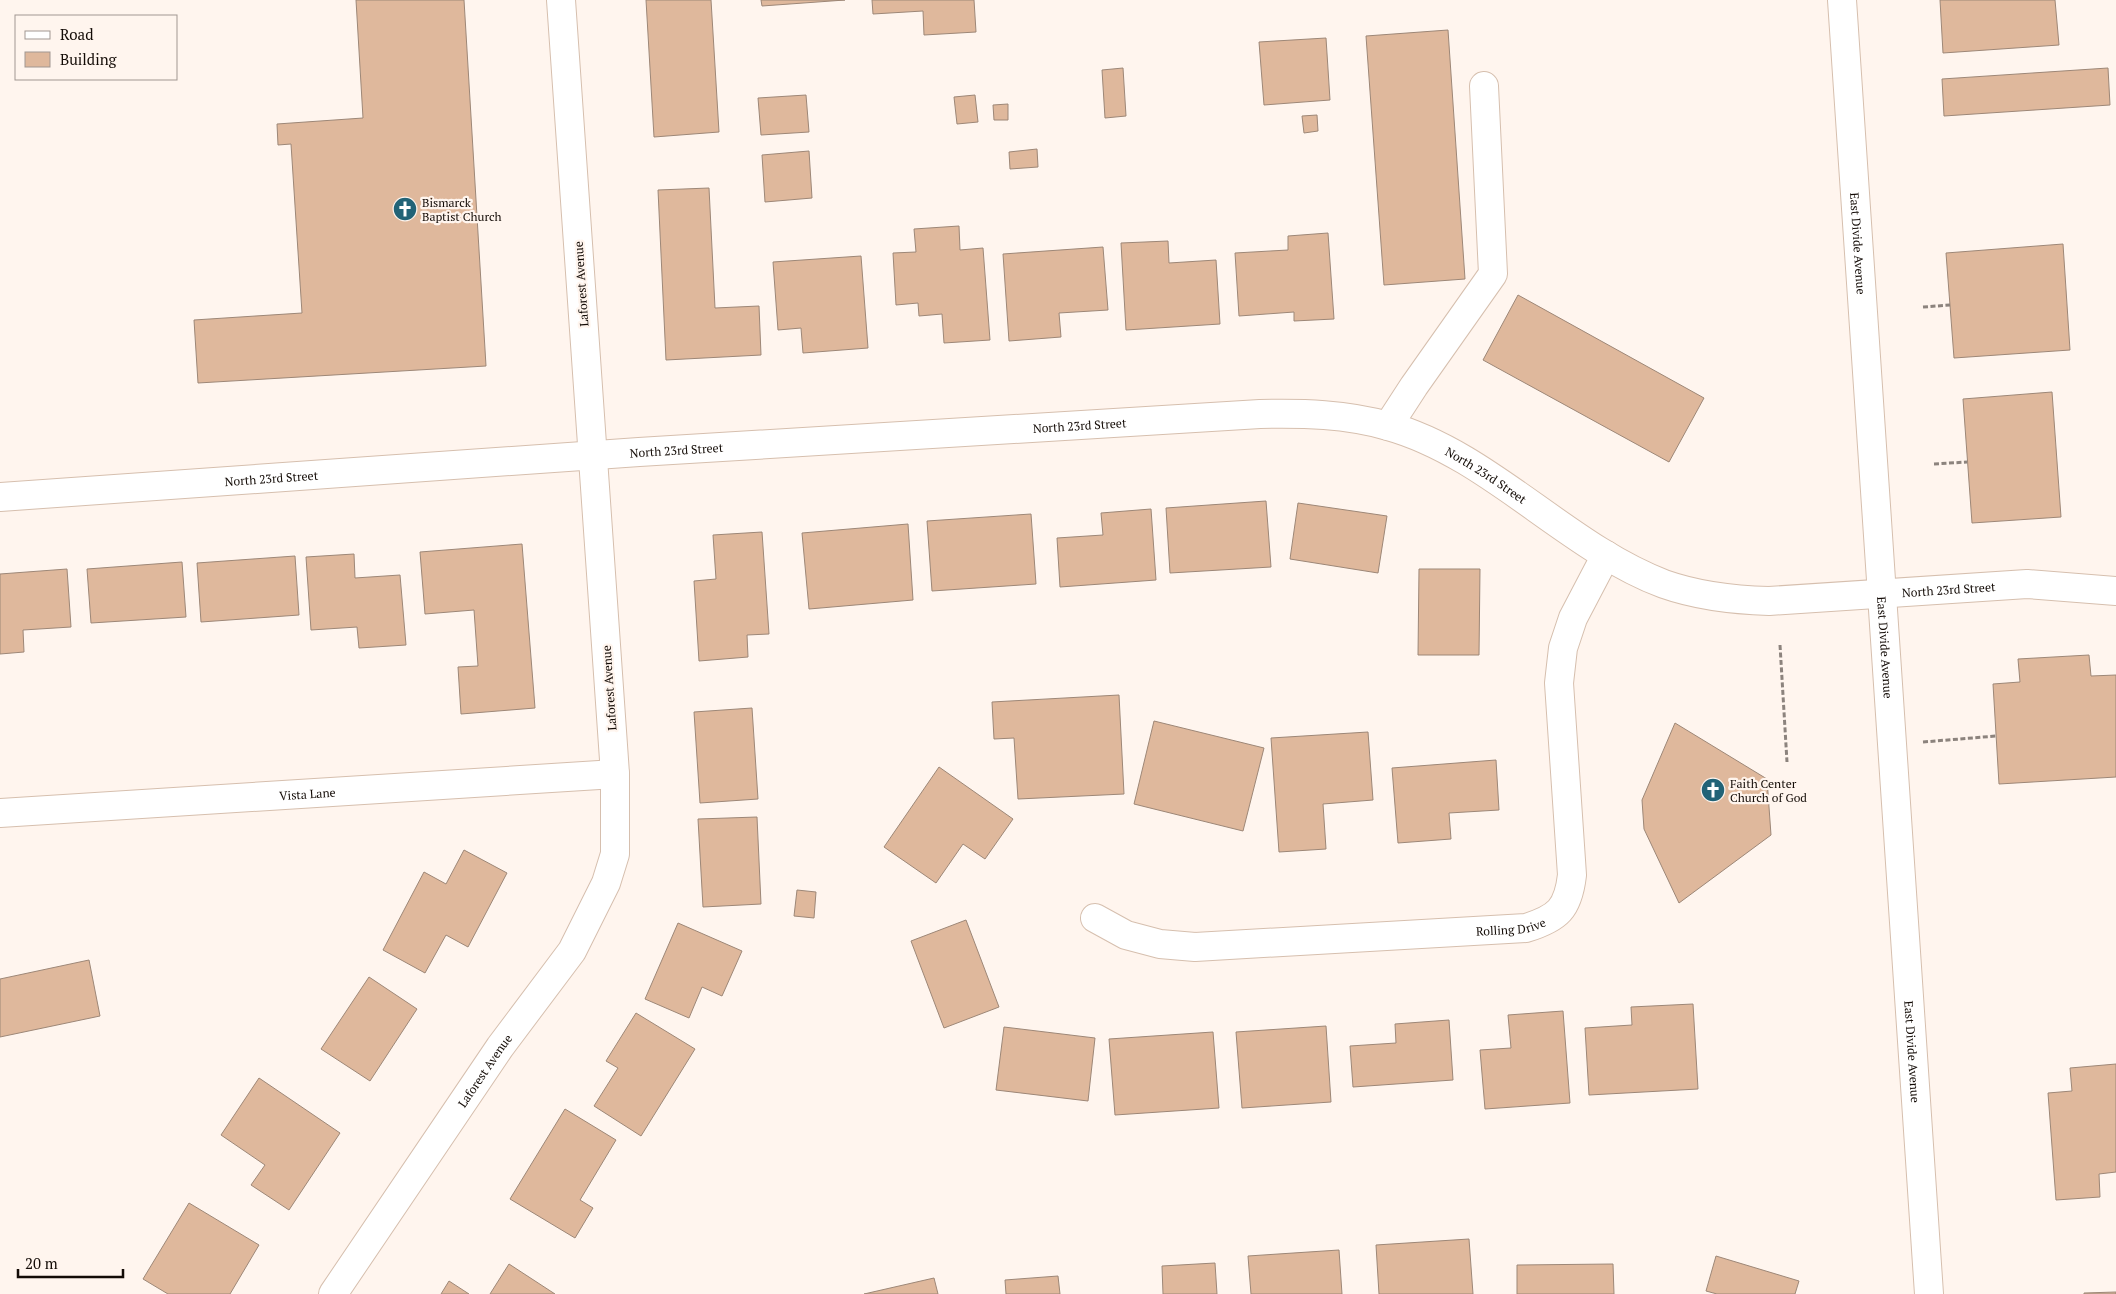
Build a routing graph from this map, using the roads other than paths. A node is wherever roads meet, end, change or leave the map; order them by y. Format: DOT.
graph roads {
  1 [pos="561,0"];
  2 [pos="1842,0"];
  3 [pos="1484,86"];
  4 [pos="1388,426"];
  5 [pos="593,456"];
  6 [pos="0,497"];
  7 [pos="1606,555"];
  8 [pos="2116,591"];
  9 [pos="1882,593"];
  10 [pos="615,774"];
  11 [pos="0,813"];
  12 [pos="1095,918"];
  13 [pos="334,1294"];
  14 [pos="1930,1294"];
  1 -- 5 [label="street, Laforest Avenue"];
  2 -- 9 [label="street, East Divide Avenue"];
  3 -- 4 [label="street"];
  4 -- 5 [label="street, North 23rd Street"];
  4 -- 7 [label="street, North 23rd Street"];
  5 -- 6 [label="street, North 23rd Street"];
  5 -- 10 [label="street, Laforest Avenue"];
  7 -- 9 [label="street, North 23rd Street"];
  7 -- 12 [label="street, Rolling Drive"];
  8 -- 9 [label="street, North 23rd Street"];
  9 -- 14 [label="street, East Divide Avenue"];
  10 -- 11 [label="street, Vista Lane"];
  10 -- 13 [label="street, Laforest Avenue"];
}
